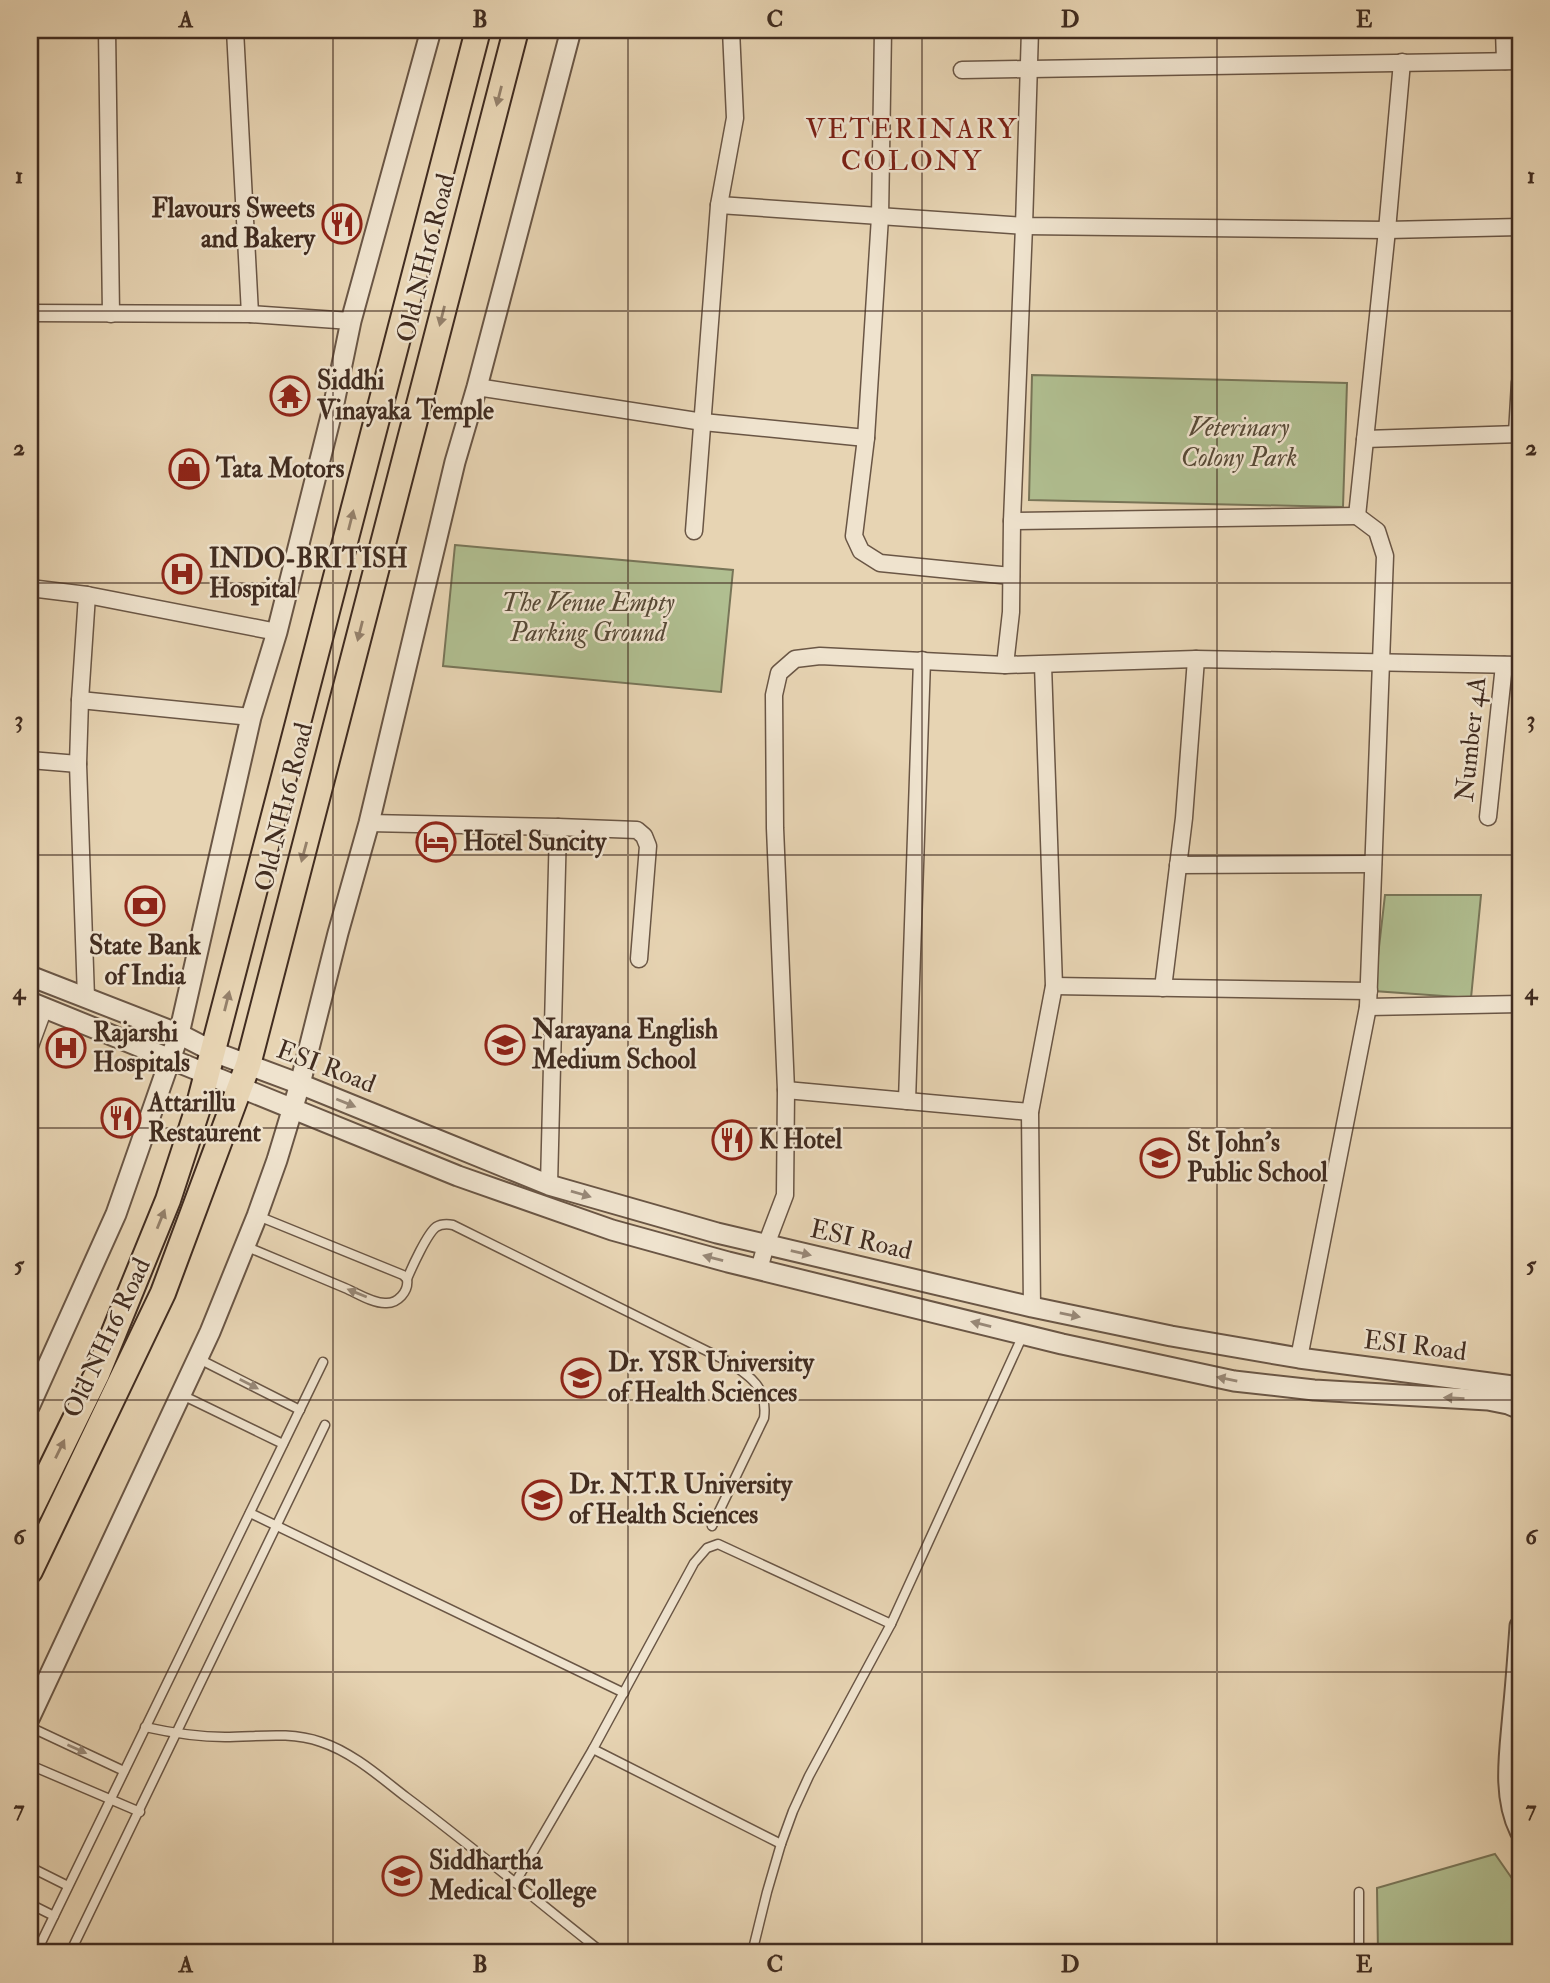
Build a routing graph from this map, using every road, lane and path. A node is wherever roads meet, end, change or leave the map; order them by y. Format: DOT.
graph roads {
  1 [pos="107,30"];
  2 [pos="235,30"];
  3 [pos="431,30"];
  4 [pos="478,30"];
  5 [pos="516,30"];
  6 [pos="571,30"];
  7 [pos="732,30"];
  8 [pos="883,30"];
  9 [pos="1030,30"];
  10 [pos="1504,30"];
  11 [pos="1513,61"];
  12 [pos="1402,62"];
  13 [pos="1029,68"];
  14 [pos="962,69"];
  15 [pos="719,205"];
  16 [pos="880,217"];
  17 [pos="1024,226"];
  18 [pos="1520,227"];
  19 [pos="1387,230"];
  20 [pos="30,313"];
  21 [pos="111,314"];
  22 [pos="250,314"];
  23 [pos="351,321"];
  24 [pos="1520,382"];
  25 [pos="477,387"];
  26 [pos="703,422"];
  27 [pos="1519,434"];
  28 [pos="866,438"];
  29 [pos="1365,439"];
  30 [pos="1357,516"];
  31 [pos="1012,521"];
  32 [pos="694,531"];
  33 [pos="1011,576"];
  34 [pos="30,589"];
  35 [pos="87,595"];
  36 [pos="277,632"];
  37 [pos="1196,659"];
  38 [pos="922,660"];
  39 [pos="1380,663"];
  40 [pos="1005,665"];
  41 [pos="1043,665"];
  42 [pos="1512,665"];
  43 [pos="80,700"];
  44 [pos="251,717"];
  45 [pos="30,761"];
  46 [pos="78,764"];
  47 [pos="1488,817"];
  48 [pos="369,823"];
  49 [pos="558,827"];
  50 [pos="1373,863"];
  51 [pos="1178,864"];
  52 [pos="639,959"];
  53 [pos="30,976"];
  54 [pos="1054,986"];
  55 [pos="1163,988"];
  56 [pos="86,998"];
  57 [pos="1369,999"];
  58 [pos="1520,1004"];
  59 [pos="37,1005"];
  60 [pos="179,1034"];
  61 [pos="30,1046"];
  62 [pos="171,1058"];
  63 [pos="211,1063"];
  64 [pos="248,1065"];
  65 [pos="300,1084"];
  66 [pos="240,1088"];
  67 [pos="786,1090"];
  68 [pos="907,1101"];
  69 [pos="293,1110"];
  70 [pos="1030,1112"];
  71 [pos="549,1185"];
  72 [pos="257,1216"];
  73 [pos="766,1245"];
  74 [pos="245,1246"];
  75 [pos="759,1269"];
  76 [pos="407,1279"];
  77 [pos="1032,1307"];
  78 [pos="1023,1335"];
  79 [pos="197,1358"];
  80 [pos="1299,1358"];
  81 [pos="323,1362"];
  82 [pos="1520,1387"];
  83 [pos="181,1394"];
  84 [pos="30,1405"];
  85 [pos="1520,1409"];
  86 [pos="300,1410"];
  87 [pos="325,1425"];
  88 [pos="283,1444"];
  89 [pos="30,1511"];
  90 [pos="250,1513"];
  91 [pos="276,1525"];
  92 [pos="712,1526"];
  93 [pos="30,1571"];
  94 [pos="891,1624"];
  95 [pos="1520,1626"];
  96 [pos="624,1693"];
  97 [pos="30,1717"];
  98 [pos="30,1727"];
  99 [pos="145,1727"];
  100 [pos="177,1735"];
  101 [pos="593,1749"];
  102 [pos="30,1765"];
  103 [pos="124,1771"];
  104 [pos="110,1799"];
  105 [pos="140,1812"];
  106 [pos="1520,1831"];
  107 [pos="781,1844"];
  108 [pos="30,1867"];
  109 [pos="515,1883"];
  110 [pos="68,1886"];
  111 [pos="1359,1892"];
  112 [pos="30,1904"];
  113 [pos="54,1916"];
  114 [pos="37,1951"];
  115 [pos="48,1953"];
  116 [pos="70,1953"];
  117 [pos="603,1953"];
  118 [pos="752,1953"];
  119 [pos="1359,1953"];
  1 -- 21 [label="street"];
  2 -- 22 [label="street"];
  3 -- 23 [label="street"];
  63 -- 4 [label="main road, Old NH16 Road, one-way"];
  5 -- 64 [label="main road, Old NH16 Road, one-way"];
  6 -- 25 [label="street"];
  7 -- 15 [label="street"];
  8 -- 16 [label="street"];
  9 -- 13 [label="street"];
  10 -- 11 [label="street"];
  11 -- 12 [label="street"];
  12 -- 13 [label="street"];
  12 -- 19 [label="street"];
  13 -- 14 [label="street"];
  13 -- 17 [label="street"];
  15 -- 16 [label="street"];
  15 -- 26 [label="street"];
  16 -- 17 [label="street"];
  16 -- 28 [label="street"];
  17 -- 19 [label="street"];
  17 -- 31 [label="street"];
  18 -- 19 [label="street"];
  19 -- 29 [label="street"];
  20 -- 21 [label="street"];
  21 -- 22 [label="street"];
  22 -- 23 [label="street"];
  23 -- 36 [label="street"];
  24 -- 27 [label="street"];
  25 -- 26 [label="street"];
  25 -- 48 [label="street"];
  26 -- 28 [label="street"];
  26 -- 32 [label="street"];
  27 -- 29 [label="street"];
  28 -- 33 [label="street"];
  29 -- 30 [label="street"];
  30 -- 31 [label="street"];
  30 -- 39 [label="street"];
  31 -- 33 [label="street"];
  33 -- 40 [label="street"];
  34 -- 35 [label="street"];
  35 -- 36 [label="street"];
  35 -- 43 [label="street"];
  36 -- 44 [label="street"];
  37 -- 39 [label="street"];
  37 -- 41 [label="street"];
  37 -- 51 [label="street"];
  38 -- 40 [label="street"];
  38 -- 67 [label="street"];
  38 -- 68 [label="street"];
  39 -- 42 [label="street"];
  39 -- 50 [label="street"];
  40 -- 41 [label="street"];
  41 -- 54 [label="street"];
  42 -- 47 [label="street, Number 4A"];
  43 -- 44 [label="street"];
  43 -- 46 [label="street"];
  44 -- 60 [label="street"];
  45 -- 46 [label="street"];
  46 -- 56 [label="street"];
  48 -- 49 [label="street"];
  48 -- 65 [label="street"];
  49 -- 52 [label="street"];
  49 -- 71 [label="street"];
  50 -- 51 [label="street"];
  50 -- 57 [label="street"];
  51 -- 55 [label="street"];
  53 -- 56 [label="street"];
  54 -- 55 [label="street"];
  54 -- 70 [label="street"];
  55 -- 57 [label="street"];
  56 -- 60 [label="street"];
  57 -- 58 [label="street"];
  57 -- 80 [label="street"];
  59 -- 61 [label="street"];
  59 -- 62 [label="street"];
  60 -- 62 [label="street"];
  60 -- 63 [label="street"];
  62 -- 63 [label="street"];
  62 -- 84 [label="street"];
  63 -- 64 [label="street, ESI Road"];
  63 -- 66 [label="street, ESI Road"];
  89 -- 63 [label="main road, Old NH16 Road, one-way"];
  64 -- 65 [label="street, ESI Road"];
  64 -- 66 [label="main road, Old NH16 Road"];
  65 -- 69 [label="street"];
  65 -- 71 [label="street, ESI Road, one-way"];
  66 -- 69 [label="street, ESI Road"];
  66 -- 93 [label="main road, Old NH16 Road"];
  67 -- 68 [label="street"];
  67 -- 73 [label="street"];
  68 -- 70 [label="street"];
  69 -- 72 [label="street"];
  75 -- 69 [label="street, ESI Road, one-way"];
  70 -- 77 [label="street"];
  71 -- 73 [label="street, ESI Road, one-way"];
  72 -- 74 [label="street"];
  72 -- 76 [label="lane"];
  73 -- 75 [label="street"];
  73 -- 77 [label="street, ESI Road, one-way"];
  76 -- 74 [label="lane, one-way"];
  74 -- 79 [label="street"];
  78 -- 75 [label="street, ESI Road, one-way"];
  76 -- 92 [label="lane"];
  77 -- 80 [label="street, ESI Road, one-way"];
  85 -- 78 [label="street, ESI Road, one-way"];
  78 -- 94 [label="lane"];
  79 -- 83 [label="street"];
  79 -- 86 [label="lane, one-way"];
  80 -- 82 [label="street, ESI Road"];
  81 -- 86 [label="lane"];
  83 -- 88 [label="lane"];
  83 -- 97 [label="street"];
  86 -- 88 [label="lane"];
  87 -- 91 [label="lane"];
  88 -- 90 [label="lane"];
  90 -- 91 [label="lane"];
  90 -- 99 [label="lane"];
  91 -- 96 [label="lane"];
  91 -- 100 [label="lane"];
  94 -- 96 [label="lane"];
  94 -- 107 [label="lane"];
  95 -- 106 [label="street"];
  96 -- 101 [label="lane"];
  98 -- 103 [label="lane, one-way"];
  99 -- 100 [label="lane"];
  99 -- 103 [label="lane"];
  100 -- 105 [label="lane"];
  100 -- 109 [label="lane"];
  101 -- 107 [label="lane"];
  101 -- 109 [label="lane"];
  102 -- 104 [label="lane"];
  103 -- 104 [label="lane"];
  104 -- 105 [label="lane"];
  104 -- 110 [label="lane"];
  105 -- 116 [label="lane"];
  107 -- 118 [label="lane"];
  108 -- 110 [label="lane"];
  109 -- 117 [label="lane"];
  110 -- 113 [label="lane"];
  111 -- 119 [label="lane"];
  112 -- 113 [label="lane"];
  113 -- 114 [label="lane"];
  114 -- 115 [label="lane"];
}
